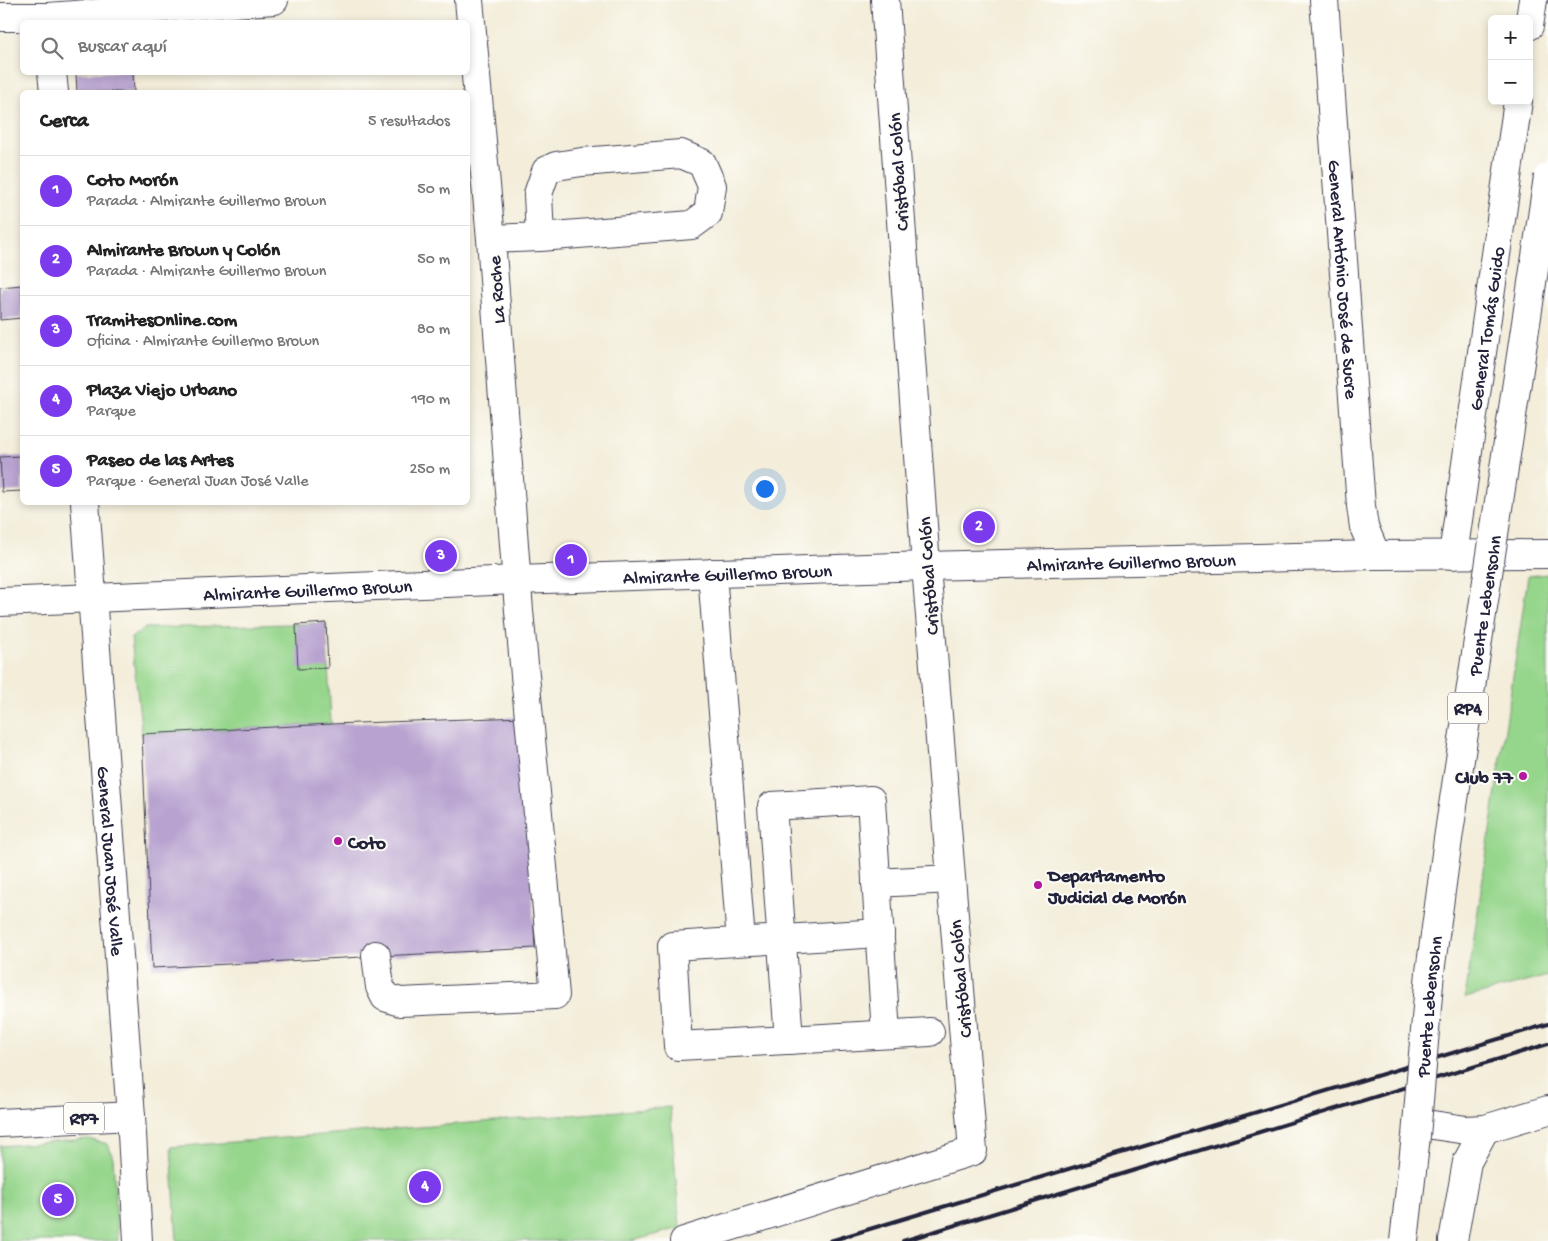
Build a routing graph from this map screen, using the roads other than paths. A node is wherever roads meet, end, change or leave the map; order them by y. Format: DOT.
graph roads {
  1 [pos="274,0"];
  2 [pos="469,0"];
  3 [pos="885,0"];
  4 [pos="1324,0"];
  5 [pos="1533,0"];
  6 [pos="48,13"];
  7 [pos="1531,15"];
  8 [pos="0,17"];
  9 [pos="52,75"];
  10 [pos="54,90"];
  11 [pos="1517,105"];
  12 [pos="1548,177"];
  13 [pos="540,237"];
  14 [pos="491,239"];
  15 [pos="85,505"];
  16 [pos="1548,554"];
  17 [pos="1376,555"];
  18 [pos="1453,555"];
  19 [pos="1485,556"];
  20 [pos="926,566"];
  21 [pos="712,574"];
  22 [pos="517,580"];
  23 [pos="92,600"];
  24 [pos="0,602"];
  25 [pos="951,879"];
  26 [pos="876,883"];
  27 [pos="880,933"];
  28 [pos="781,939"];
  29 [pos="741,941"];
  30 [pos="376,955"];
  31 [pos="930,1032"];
  32 [pos="886,1034"];
  33 [pos="789,1040"];
  34 [pos="1548,1110"];
  35 [pos="131,1116"];
  36 [pos="0,1123"];
  37 [pos="1426,1124"];
  38 [pos="1485,1129"];
  39 [pos="141,1234"];
  40 [pos="684,1241"];
  41 [pos="1404,1241"];
  42 [pos="1411,1241"];
  43 [pos="1453,1241"];
  1 -- 6 [label="street"];
  2 -- 14 [label="street, La Roche"];
  3 -- 20 [label="street, Cristóbal Colón"];
  4 -- 17 [label="street, General António José de Sucre"];
  5 -- 7 [label="street"];
  6 -- 8 [label="street"];
  9 -- 10 [label="street"];
  11 -- 18 [label="street, General Tomás Guido"];
  12 -- 41 [label="street, Puente Lebensohn / RP4, bridge"];
  13 -- 13 [label="street"];
  13 -- 14 [label="street"];
  14 -- 22 [label="street, La Roche"];
  15 -- 23 [label="street, General Juan José Valle / RP7"];
  16 -- 19 [label="street, Almirante Guillermo Brown"];
  17 -- 18 [label="street, Almirante Guillermo Brown"];
  17 -- 20 [label="street, Almirante Guillermo Brown"];
  18 -- 19 [label="street, Almirante Guillermo Brown"];
  19 -- 37 [label="street"];
  20 -- 21 [label="street, Almirante Guillermo Brown"];
  20 -- 25 [label="street, Cristóbal Colón"];
  21 -- 22 [label="street, Almirante Guillermo Brown"];
  21 -- 29 [label="street"];
  22 -- 23 [label="street, Almirante Guillermo Brown"];
  22 -- 30 [label="street, La Roche"];
  23 -- 24 [label="street, Almirante Guillermo Brown"];
  23 -- 35 [label="street, General Juan José Valle / RP7"];
  25 -- 26 [label="street"];
  25 -- 40 [label="street, Cristóbal Colón"];
  26 -- 27 [label="street"];
  26 -- 28 [label="street"];
  27 -- 28 [label="street"];
  27 -- 32 [label="street"];
  28 -- 29 [label="street"];
  28 -- 33 [label="street"];
  29 -- 33 [label="street"];
  31 -- 32 [label="street"];
  32 -- 33 [label="street"];
  34 -- 38 [label="street"];
  35 -- 36 [label="street, RP7"];
  35 -- 39 [label="street, General Juan José Valle"];
  37 -- 38 [label="street"];
  37 -- 42 [label="street"];
  38 -- 43 [label="street"];
}
